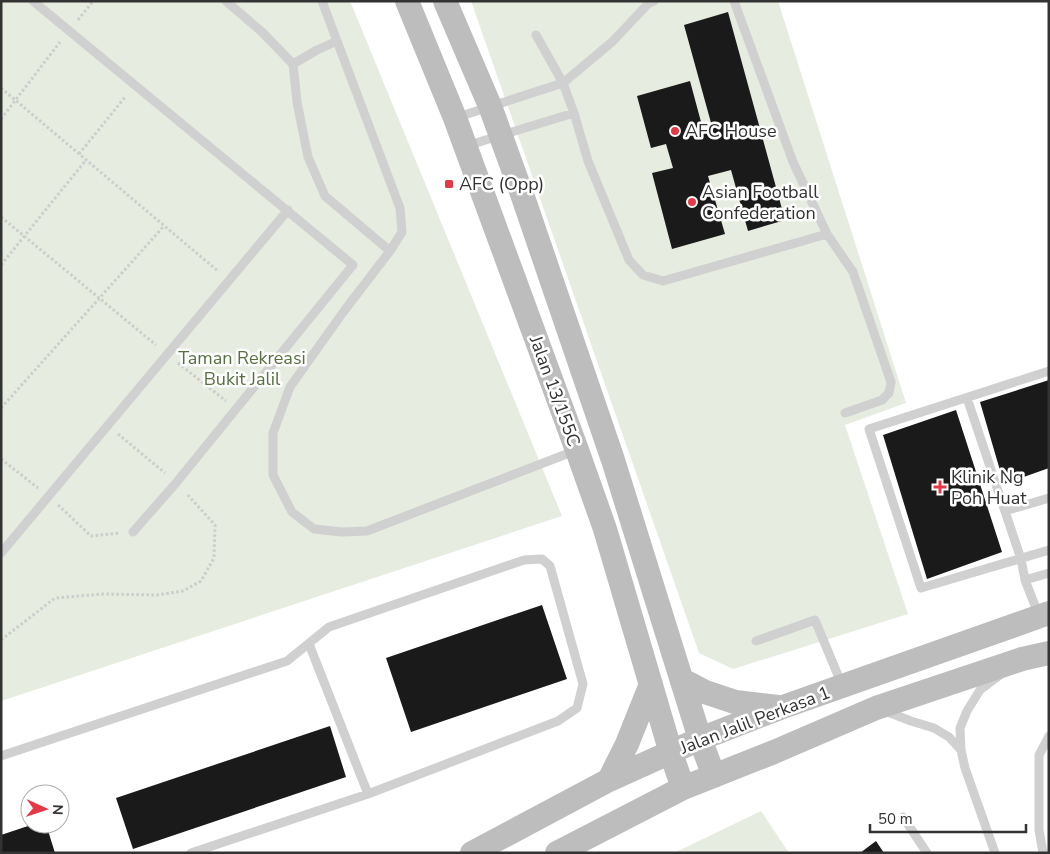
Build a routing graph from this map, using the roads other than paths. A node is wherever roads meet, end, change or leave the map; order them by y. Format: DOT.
graph roads {
  1 [pos="33,1"];
  2 [pos="226,1"];
  3 [pos="322,1"];
  4 [pos="407,1"];
  5 [pos="445,1"];
  6 [pos="654,1"];
  7 [pos="734,1"];
  8 [pos="536,36"];
  9 [pos="337,41"];
  10 [pos="293,64"];
  11 [pos="563,83"];
  12 [pos="490,106"];
  13 [pos="574,113"];
  14 [pos="455,118"];
  15 [pos="501,136"];
  16 [pos="465,147"];
  17 [pos="288,210"];
  18 [pos="827,234"];
  19 [pos="390,251"];
  20 [pos="1049,372"];
  21 [pos="967,398"];
  22 [pos="845,413"];
  23 [pos="597,415"];
  24 [pos="577,450"];
  25 [pos="613,460"];
  26 [pos="1049,498"];
  27 [pos="1005,511"];
  28 [pos="133,532"];
  29 [pos="1049,550"];
  30 [pos="1,553"];
  31 [pos="1021,559"];
  32 [pos="1049,573"];
  33 [pos="1025,580"];
  34 [pos="1044,615"];
  35 [pos="756,641"];
  36 [pos="309,644"];
  37 [pos="1049,653"];
  38 [pos="1022,659"];
  39 [pos="682,680"];
  40 [pos="651,684"];
  41 [pos="842,686"];
  42 [pos="780,708"];
  43 [pos="876,708"];
  44 [pos="1049,736"];
  45 [pos="700,739"];
  46 [pos="961,750"];
  47 [pos="671,753"];
  48 [pos="1,756"];
  49 [pos="714,776"];
  50 [pos="609,780"];
  51 [pos="683,788"];
  52 [pos="368,794"];
  53 [pos="903,817"];
  54 [pos="191,853"];
  55 [pos="472,853"];
  56 [pos="557,853"];
  57 [pos="927,853"];
  58 [pos="995,853"];
  59 [pos="1043,853"];
  1 -- 17 [label="lane"];
  2 -- 10 [label="lane"];
  3 -- 9 [label="lane"];
  4 -- 14 [label="main road, Jalan 13/155C"];
  5 -- 12 [label="main road, Jalan 13/155C"];
  6 -- 11 [label="lane"];
  7 -- 18 [label="lane"];
  8 -- 11 [label="lane"];
  9 -- 10 [label="lane"];
  9 -- 19 [label="lane"];
  10 -- 19 [label="lane"];
  11 -- 12 [label="lane"];
  11 -- 13 [label="lane"];
  12 -- 14 [label="lane"];
  12 -- 15 [label="main road, Jalan 13/155C"];
  13 -- 15 [label="lane"];
  13 -- 18 [label="lane"];
  14 -- 16 [label="main road, Jalan 13/155C"];
  15 -- 16 [label="lane"];
  15 -- 23 [label="main road, Jalan 13/155C"];
  16 -- 24 [label="main road, Jalan 13/155C"];
  17 -- 28 [label="lane"];
  17 -- 30 [label="lane"];
  18 -- 22 [label="lane"];
  19 -- 24 [label="lane"];
  20 -- 21 [label="lane"];
  21 -- 27 [label="lane"];
  21 -- 31 [label="lane"];
  23 -- 24 [label="main road"];
  23 -- 25 [label="main road, Jalan 13/155C"];
  24 -- 25 [label="main road"];
  24 -- 40 [label="main road, Jalan 13/155C"];
  25 -- 39 [label="main road, Jalan 13/155C"];
  26 -- 27 [label="lane"];
  27 -- 31 [label="lane"];
  29 -- 31 [label="lane"];
  31 -- 33 [label="lane"];
  32 -- 33 [label="lane"];
  33 -- 34 [label="lane"];
  34 -- 41 [label="main road, Jalan Jalil Perkasa 1"];
  35 -- 41 [label="lane"];
  36 -- 48 [label="lane"];
  36 -- 52 [label="lane"];
  36 -- 52 [label="lane"];
  37 -- 38 [label="main road, Jalan Jalil Perkasa 1"];
  38 -- 43 [label="main road, Jalan Jalil Perkasa 1"];
  38 -- 46 [label="lane"];
  39 -- 42 [label="main road"];
  39 -- 45 [label="main road, Jalan 13/155C"];
  40 -- 47 [label="main road, Jalan 13/155C"];
  40 -- 50 [label="main road"];
  41 -- 42 [label="main road, Jalan Jalil Perkasa 1"];
  42 -- 45 [label="main road, Jalan Jalil Perkasa 1"];
  43 -- 46 [label="lane"];
  43 -- 49 [label="main road, Jalan Jalil Perkasa 1"];
  44 -- 59 [label="lane"];
  45 -- 47 [label="main road, Jalan Jalil Perkasa 1"];
  45 -- 49 [label="main road, Jalan 13/155C"];
  46 -- 58 [label="lane"];
  47 -- 50 [label="main road, Jalan Jalil Perkasa 1"];
  47 -- 51 [label="main road, Jalan 13/155C"];
  49 -- 51 [label="main road, Jalan Jalil Perkasa 1"];
  50 -- 55 [label="main road, Jalan Jalil Perkasa 1"];
  51 -- 56 [label="main road, Jalan Jalil Perkasa 1"];
  52 -- 54 [label="lane"];
  53 -- 57 [label="lane"];
}
